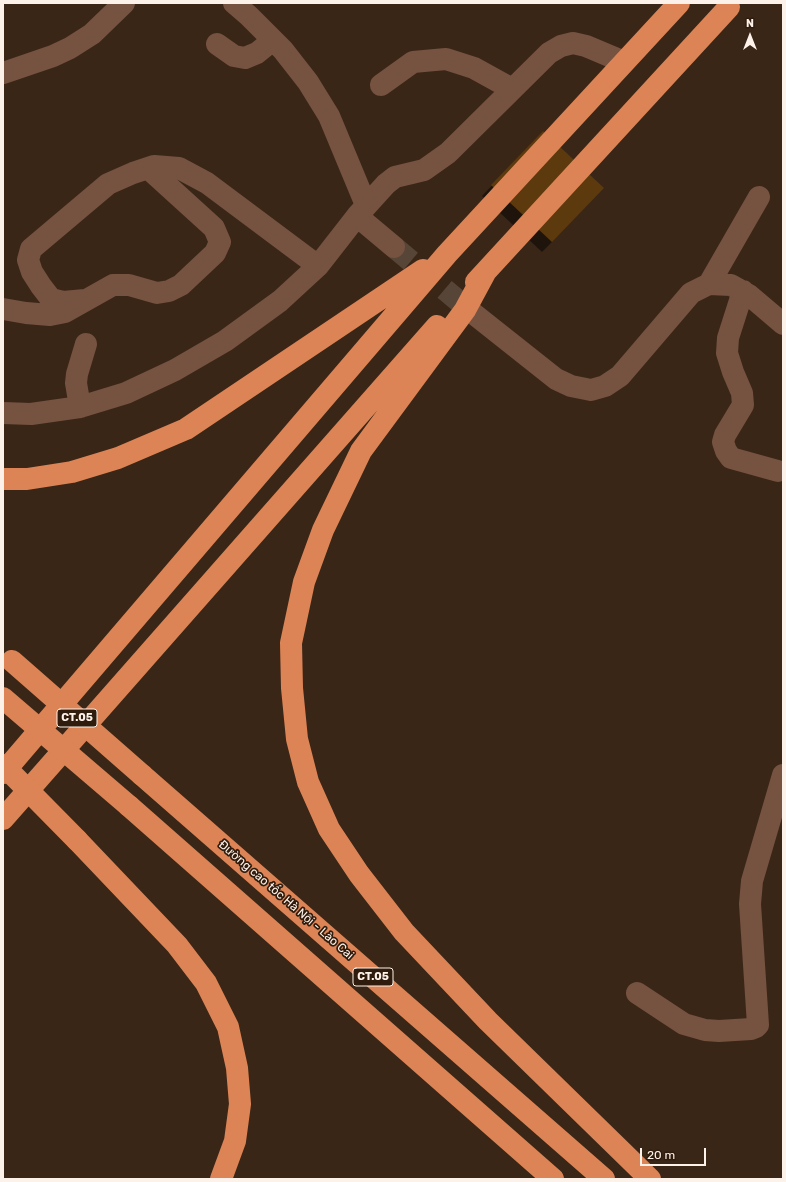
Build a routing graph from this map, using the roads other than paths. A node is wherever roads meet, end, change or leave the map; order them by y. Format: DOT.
graph roads {
  1 [pos="124,3"];
  2 [pos="234,3"];
  3 [pos="679,3"];
  4 [pos="729,7"];
  5 [pos="273,40"];
  6 [pos="218,44"];
  7 [pos="624,62"];
  8 [pos="3,73"];
  9 [pos="381,85"];
  10 [pos="512,89"];
  11 [pos="148,168"];
  12 [pos="760,198"];
  13 [pos="362,210"];
  14 [pos="394,247"];
  15 [pos="448,254"];
  16 [pos="318,266"];
  17 [pos="486,271"];
  18 [pos="709,284"];
  19 [pos="743,291"];
  20 [pos="85,300"];
  21 [pos="3,309"];
  22 [pos="474,314"];
  23 [pos="783,324"];
  24 [pos="86,344"];
  25 [pos="80,407"];
  26 [pos="3,413"];
  27 [pos="778,471"];
  28 [pos="3,479"];
  29 [pos="8,657"];
  30 [pos="3,698"];
  31 [pos="3,765"];
  32 [pos="3,773"];
  33 [pos="783,775"];
  34 [pos="3,819"];
  35 [pos="638,993"];
  36 [pos="221,1179"];
  37 [pos="554,1179"];
  38 [pos="604,1179"];
  39 [pos="650,1179"];
  1 -- 8 [label="street"];
  2 -- 5 [label="street"];
  3 -- 7 [label="highway"];
  4 -- 17 [label="highway"];
  5 -- 6 [label="street"];
  5 -- 13 [label="street"];
  7 -- 10 [label="street"];
  7 -- 15 [label="highway"];
  9 -- 10 [label="street"];
  10 -- 13 [label="street"];
  11 -- 16 [label="street"];
  11 -- 20 [label="street"];
  11 -- 20 [label="street"];
  12 -- 18 [label="street"];
  13 -- 14 [label="street"];
  13 -- 16 [label="street"];
  15 -- 28 [label="highway"];
  15 -- 32 [label="highway"];
  16 -- 25 [label="street"];
  17 -- 34 [label="highway"];
  17 -- 39 [label="highway"];
  18 -- 19 [label="street"];
  18 -- 22 [label="street"];
  19 -- 23 [label="street"];
  19 -- 27 [label="street"];
  20 -- 21 [label="street"];
  24 -- 25 [label="street"];
  25 -- 26 [label="street"];
  29 -- 38 [label="highway, Đường cao tốc Hà Nội - Lào Cai / CT.05, bridge"];
  30 -- 37 [label="highway, CT.05, bridge"];
  31 -- 36 [label="highway, bridge"];
  33 -- 35 [label="street"];
}
